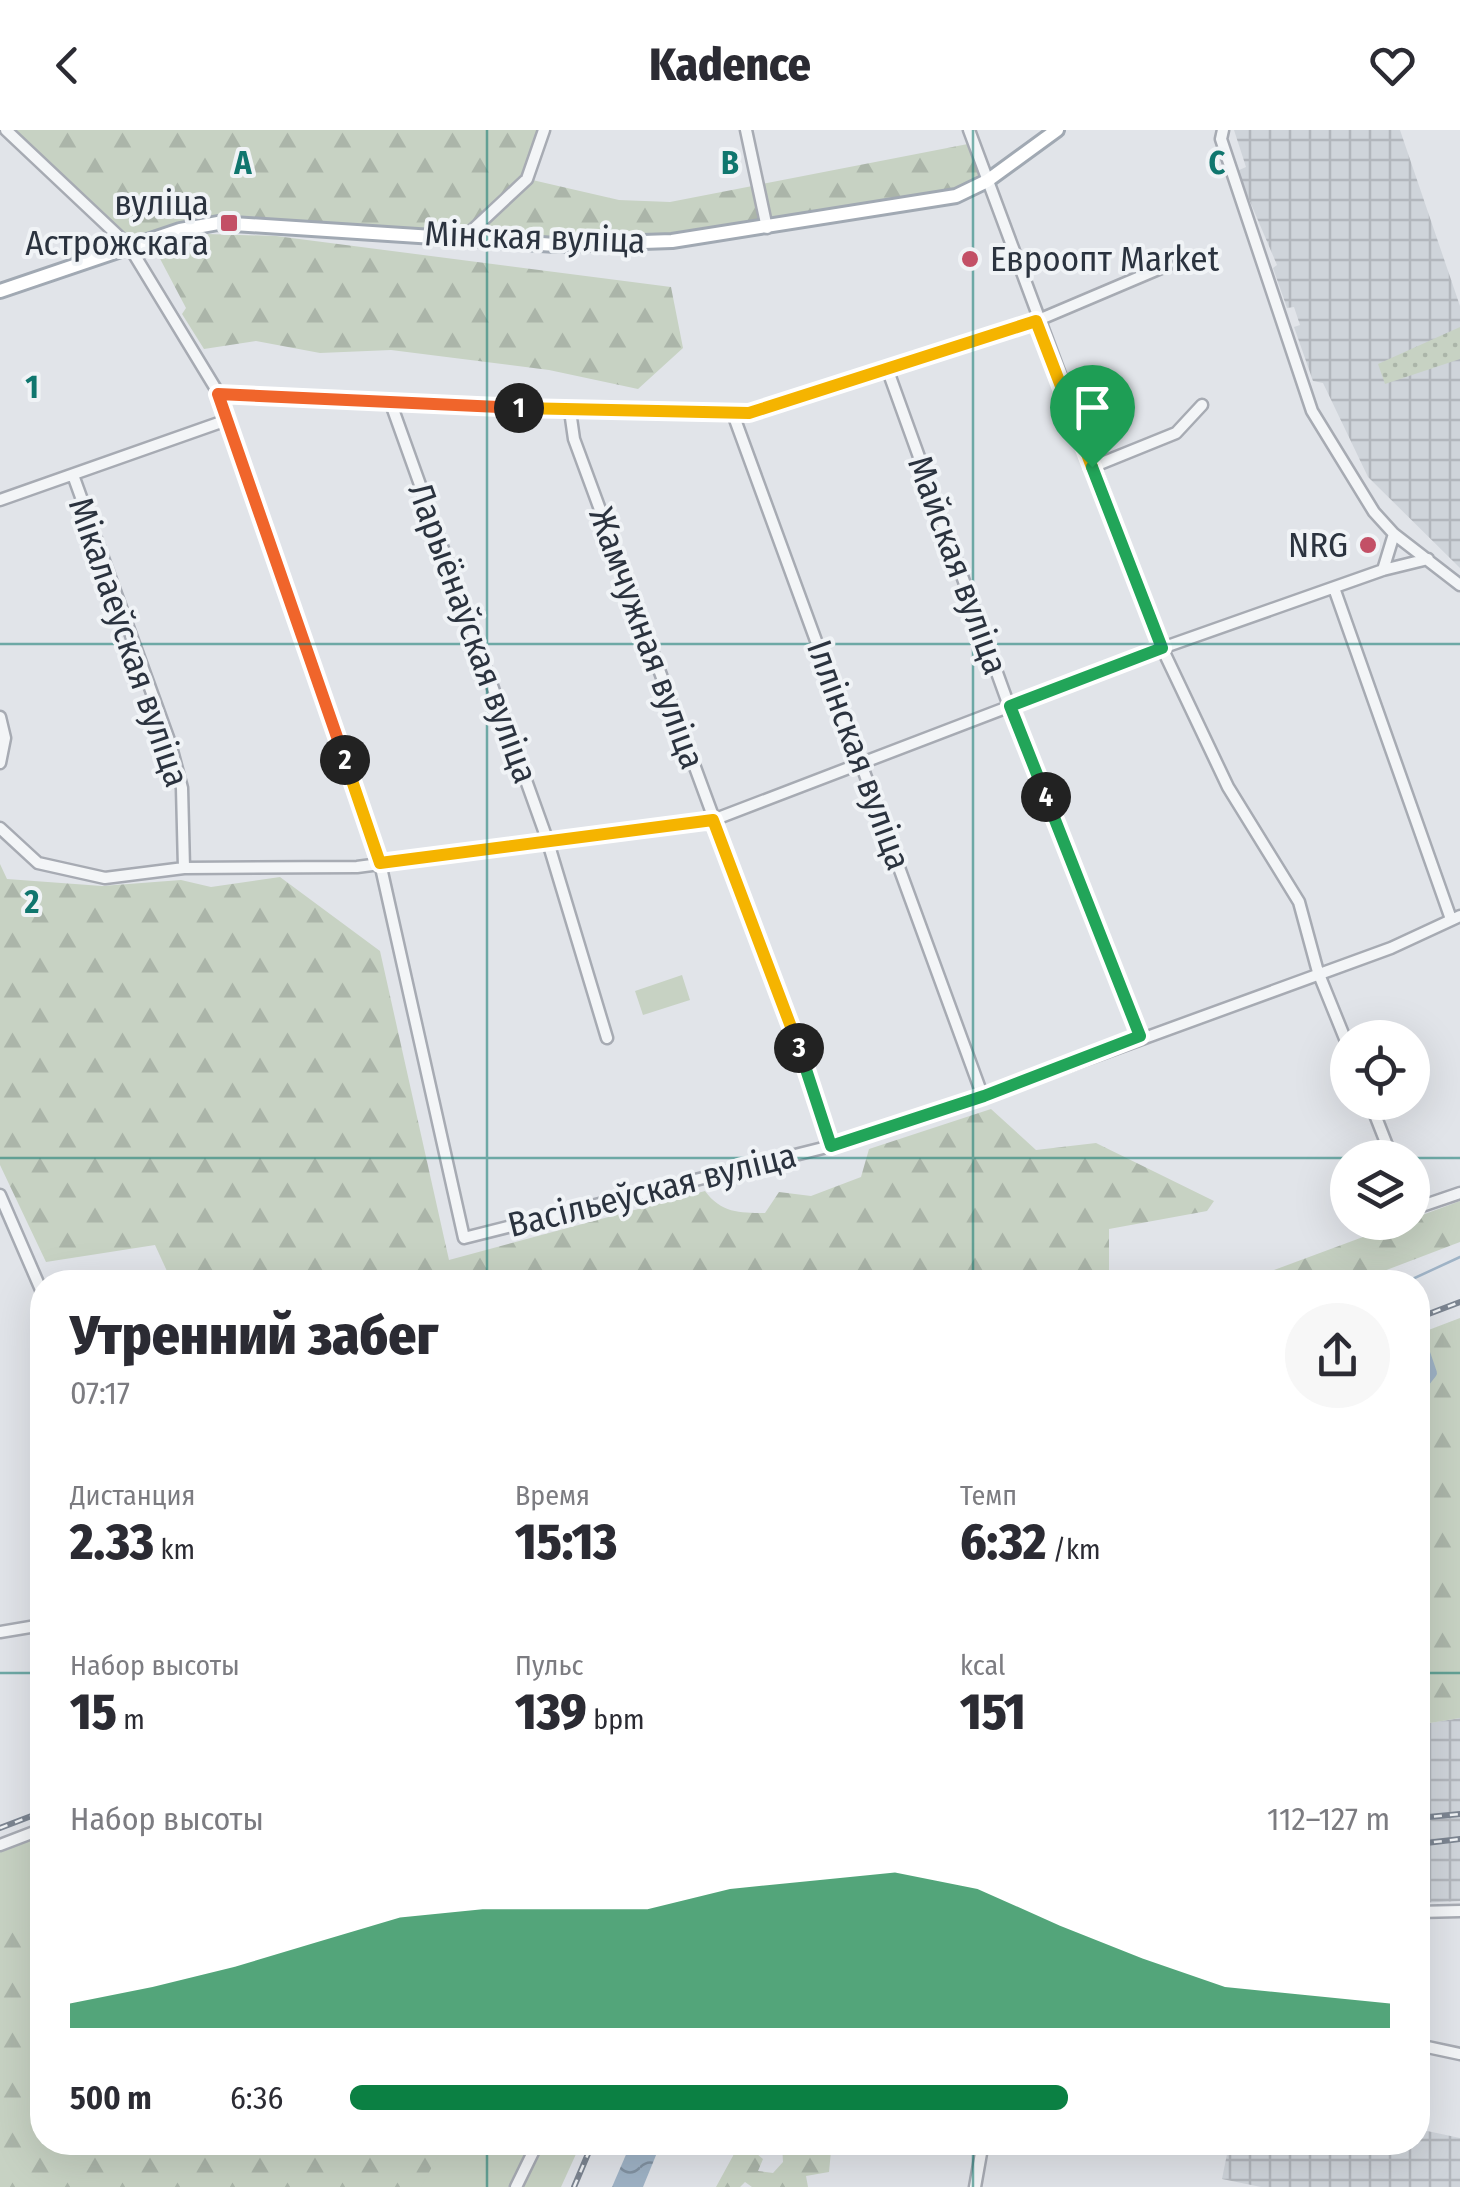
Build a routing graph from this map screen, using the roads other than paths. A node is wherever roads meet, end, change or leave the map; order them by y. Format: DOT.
graph roads {
  1 [pos="6,130"];
  2 [pos="544,130"];
  3 [pos="746,130"];
  4 [pos="968,130"];
  5 [pos="1057,130"];
  6 [pos="1222,130"];
  7 [pos="987,181"];
  8 [pos="767,228"];
  9 [pos="465,237"];
  10 [pos="130,246"];
  11 [pos="1168,265"];
  12 [pos="0,291"];
  13 [pos="1036,321"];
  14 [pos="888,372"];
  15 [pos="218,394"];
  16 [pos="390,401"];
  17 [pos="1202,406"];
  18 [pos="570,411"];
  19 [pos="732,414"];
  20 [pos="227,420"];
  21 [pos="1092,467"];
  22 [pos="73,475"];
  23 [pos="0,500"];
  24 [pos="1394,534"];
  25 [pos="1428,559"];
  26 [pos="1383,570"];
  27 [pos="1460,584"];
  28 [pos="1334,588"];
  29 [pos="1162,648"];
  30 [pos="1010,706"];
  31 [pos="0,717"];
  32 [pos="862,761"];
  33 [pos="0,763"];
  34 [pos="713,820"];
  35 [pos="0,828"];
  36 [pos="547,839"];
  37 [pos="380,863"];
  38 [pos="184,868"];
  39 [pos="1456,918"];
  40 [pos="1318,972"];
  41 [pos="1337,1020"];
  42 [pos="1140,1036"];
  43 [pos="607,1038"];
  44 [pos="984,1096"];
  45 [pos="831,1146"];
  46 [pos="1460,1193"];
  47 [pos="0,1195"];
  48 [pos="1430,1199"];
  49 [pos="32,1270"];
  50 [pos="30,1628"];
  51 [pos="0,1632"];
  52 [pos="30,1833"];
  53 [pos="0,1844"];
  54 [pos="1460,1910"];
  55 [pos="1430,1911"];
  56 [pos="1430,2047"];
  57 [pos="1460,2054"];
  58 [pos="532,2155"];
  59 [pos="981,2155"];
  60 [pos="516,2187"];
  61 [pos="975,2187"];
  1 -- 10 [label="street"];
  2 -- 9 [label="street"];
  3 -- 8 [label="street"];
  4 -- 7 [label="street"];
  5 -- 7 [label="main road, Мінская вуліца"];
  6 -- 24 [label="street"];
  7 -- 8 [label="main road, Мінская вуліца"];
  7 -- 13 [label="street"];
  8 -- 9 [label="main road, Мінская вуліца"];
  9 -- 10 [label="main road, Мінская вуліца"];
  10 -- 12 [label="main road, Мінская вуліца"];
  10 -- 15 [label="street"];
  11 -- 13 [label="street"];
  13 -- 14 [label="street"];
  13 -- 21 [label="street"];
  14 -- 19 [label="street"];
  14 -- 30 [label="street, Майская вуліца"];
  15 -- 16 [label="street"];
  15 -- 20 [label="street"];
  16 -- 18 [label="street"];
  16 -- 36 [label="street, Ларыёнаўская вуліца"];
  17 -- 21 [label="street"];
  18 -- 19 [label="street"];
  18 -- 34 [label="street, Жамчужная вуліца"];
  19 -- 32 [label="street, Іллінская вуліца"];
  20 -- 22 [label="street"];
  20 -- 37 [label="street"];
  21 -- 29 [label="street"];
  22 -- 23 [label="street"];
  22 -- 38 [label="street, Мікалаеўская вуліца"];
  24 -- 25 [label="street"];
  24 -- 26 [label="street"];
  25 -- 26 [label="street"];
  25 -- 27 [label="street"];
  26 -- 28 [label="street"];
  28 -- 29 [label="street"];
  28 -- 39 [label="street"];
  29 -- 30 [label="street"];
  29 -- 40 [label="street"];
  30 -- 32 [label="street"];
  30 -- 42 [label="street, Майская вуліца"];
  31 -- 33 [label="street"];
  32 -- 34 [label="street"];
  32 -- 44 [label="street, Іллінская вуліца"];
  34 -- 36 [label="street"];
  34 -- 45 [label="street, Жамчужная вуліца"];
  35 -- 38 [label="street"];
  36 -- 37 [label="street"];
  36 -- 43 [label="street, Ларыёнаўская вуліца"];
  37 -- 38 [label="street"];
  37 -- 45 [label="street, Васільеўская вуліца"];
  39 -- 40 [label="street, Васільеўская вуліца"];
  40 -- 41 [label="street"];
  40 -- 42 [label="street, Васільеўская вуліца"];
  42 -- 44 [label="street, Васільеўская вуліца"];
  44 -- 45 [label="street, Васільеўская вуліца"];
  46 -- 48 [label="street"];
  47 -- 49 [label="street"];
  50 -- 51 [label="street"];
  52 -- 53 [label="street"];
  54 -- 55 [label="street"];
  56 -- 57 [label="street"];
  58 -- 60 [label="street"];
  59 -- 61 [label="street"];
}
